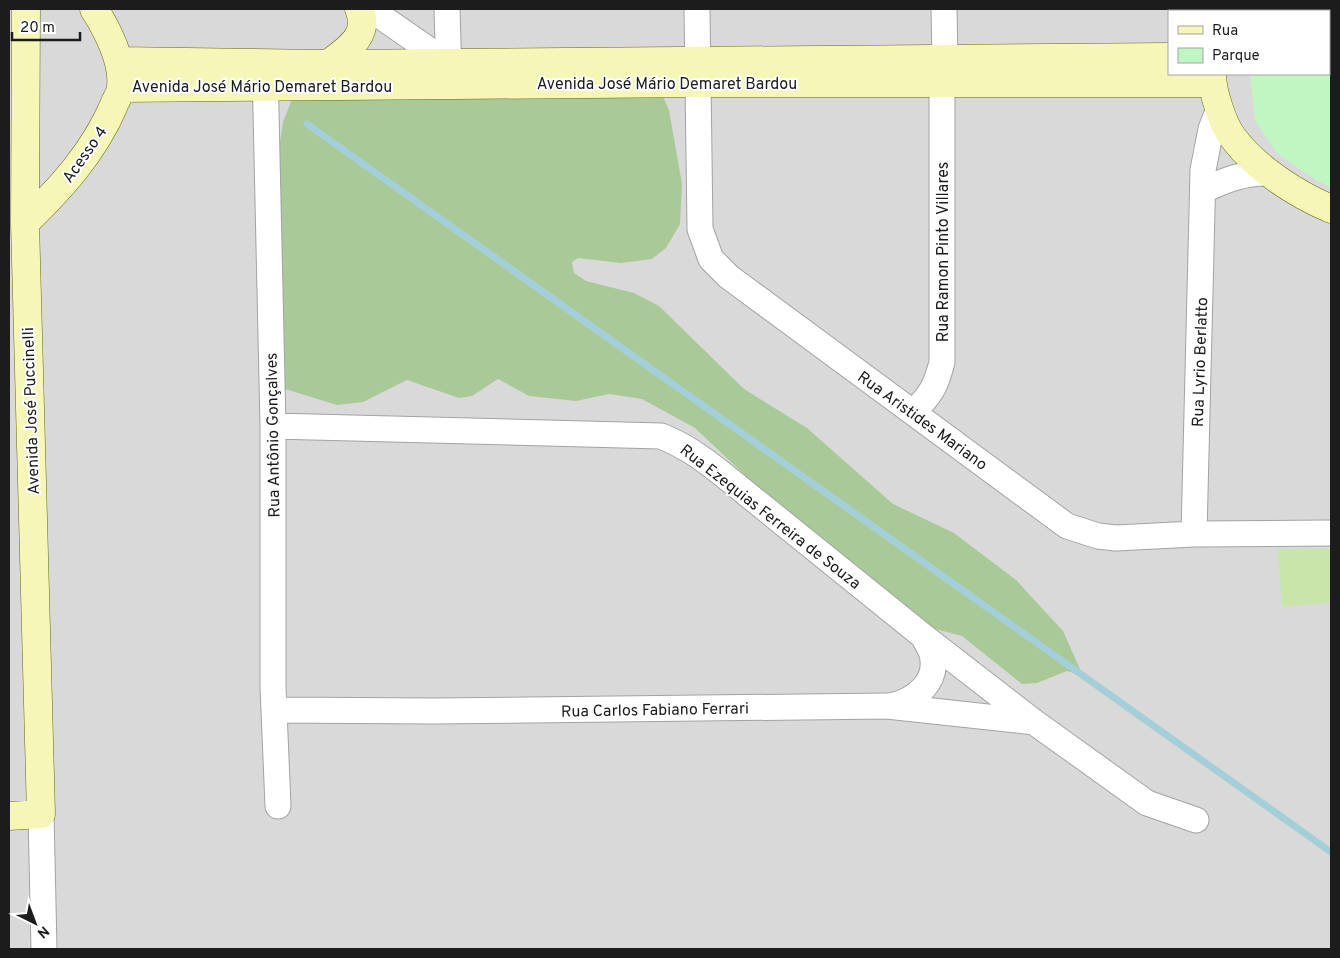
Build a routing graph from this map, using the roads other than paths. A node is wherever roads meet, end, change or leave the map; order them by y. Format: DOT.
graph roads {
  1 [pos="26,9"];
  2 [pos="94,9"];
  3 [pos="359,9"];
  4 [pos="370,9"];
  5 [pos="447,9"];
  6 [pos="697,9"];
  7 [pos="944,9"];
  8 [pos="1168,57"];
  9 [pos="328,64"];
  10 [pos="943,70"];
  11 [pos="697,72"];
  12 [pos="120,74"];
  13 [pos="448,74"];
  14 [pos="265,75"];
  15 [pos="1212,78"];
  16 [pos="1219,109"];
  17 [pos="1267,173"];
  18 [pos="1204,190"];
  19 [pos="1331,208"];
  20 [pos="25,223"];
  21 [pos="914,412"];
  22 [pos="273,426"];
  23 [pos="1331,533"];
  24 [pos="1194,534"];
  25 [pos="923,636"];
  26 [pos="887,706"];
  27 [pos="275,710"];
  28 [pos="1034,722"];
  29 [pos="278,806"];
  30 [pos="41,814"];
  31 [pos="9,816"];
  32 [pos="1196,820"];
  33 [pos="44,949"];
  1 -- 20 [label="street, Avenida José Puccinelli"];
  2 -- 12 [label="street"];
  3 -- 9 [label="street"];
  4 -- 13 [label="street"];
  5 -- 13 [label="street"];
  6 -- 11 [label="street, Rua Aristides Mariano"];
  7 -- 10 [label="street, Rua Ramon Pinto Villares"];
  8 -- 10 [label="street, Avenida José Mário Demaret Bardou"];
  9 -- 13 [label="street, Avenida José Mário Demaret Bardou"];
  9 -- 14 [label="street, Avenida José Mário Demaret Bardou"];
  10 -- 11 [label="street, Avenida José Mário Demaret Bardou"];
  10 -- 15 [label="street, Avenida José Mário Demaret Bardou"];
  10 -- 21 [label="street, Rua Ramon Pinto Villares"];
  11 -- 13 [label="street, Avenida José Mário Demaret Bardou"];
  11 -- 21 [label="street, Rua Aristides Mariano"];
  12 -- 14 [label="street, Avenida José Mário Demaret Bardou"];
  12 -- 20 [label="street, Acesso 4"];
  13 -- 14 [label="street, Avenida José Mário Demaret Bardou"];
  14 -- 22 [label="street, Rua Antônio Gonçalves"];
  15 -- 16 [label="street"];
  16 -- 17 [label="street"];
  16 -- 18 [label="street, Rua Lyrio Berlatto"];
  17 -- 18 [label="street"];
  17 -- 19 [label="street"];
  18 -- 24 [label="street, Rua Lyrio Berlatto"];
  20 -- 30 [label="street, Avenida José Puccinelli"];
  21 -- 24 [label="street, Rua Aristides Mariano"];
  22 -- 25 [label="street, Rua Ezequias Ferreira de Souza"];
  22 -- 27 [label="street, Rua Antônio Gonçalves"];
  23 -- 24 [label="street, Rua Aristides Mariano"];
  25 -- 26 [label="street"];
  25 -- 28 [label="street, Rua Ezequias Ferreira de Souza"];
  26 -- 27 [label="street, Rua Carlos Fabiano Ferrari"];
  26 -- 28 [label="street, Rua Carlos Fabiano Ferrari"];
  27 -- 29 [label="street, Rua Antônio Gonçalves"];
  28 -- 32 [label="street, Rua Ezequias Ferreira de Souza"];
  30 -- 31 [label="street"];
  30 -- 33 [label="street"];
}
